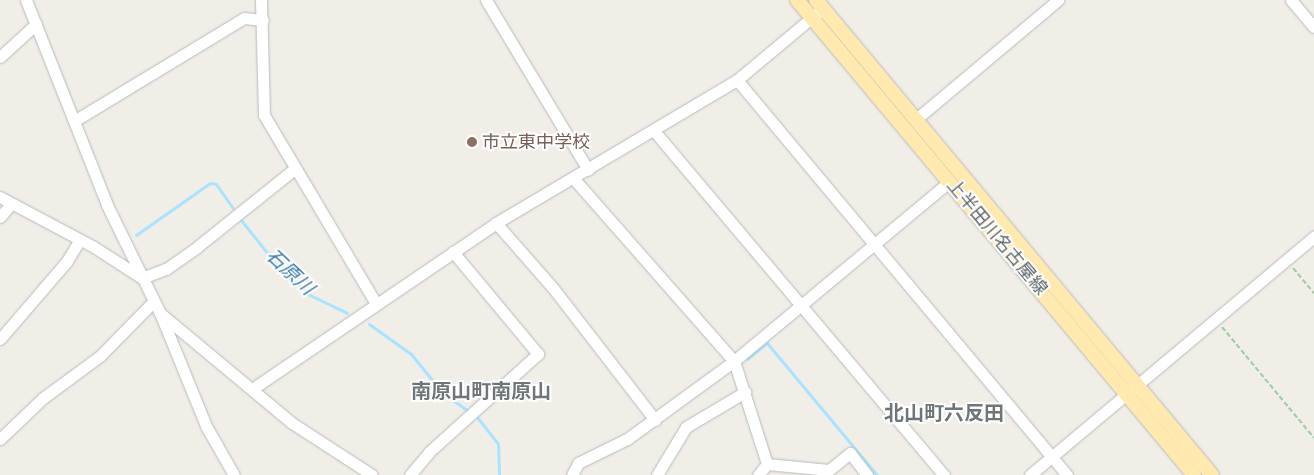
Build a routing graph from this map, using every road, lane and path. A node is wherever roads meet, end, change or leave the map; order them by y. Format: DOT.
graph roads {
  1 [pos="26,0"];
  2 [pos="261,0"];
  3 [pos="486,0"];
  4 [pos="797,0"];
  5 [pos="1058,0"];
  6 [pos="1291,0"];
  7 [pos="817,9"];
  8 [pos="263,20"];
  9 [pos="36,24"];
  10 [pos="1314,27"];
  11 [pos="0,57"];
  12 [pos="737,80"];
  13 [pos="74,120"];
  14 [pos="915,120"];
  15 [pos="655,132"];
  16 [pos="294,170"];
  17 [pos="588,170"];
  18 [pos="574,179"];
  19 [pos="950,181"];
  20 [pos="0,197"];
  21 [pos="10,204"];
  22 [pos="0,217"];
  23 [pos="496,223"];
  24 [pos="1314,237"];
  25 [pos="79,241"];
  26 [pos="875,245"];
  27 [pos="453,252"];
  28 [pos="1287,260"];
  29 [pos="142,278"];
  30 [pos="1314,293"];
  31 [pos="152,303"];
  32 [pos="376,304"];
  33 [pos="801,305"];
  34 [pos="160,313"];
  35 [pos="1215,320"];
  36 [pos="0,339"];
  37 [pos="734,360"];
  38 [pos="252,389"];
  39 [pos="1132,389"];
  40 [pos="745,392"];
  41 [pos="655,420"];
  42 [pos="1314,438"];
  43 [pos="0,439"];
  44 [pos="1052,457"];
  45 [pos="767,464"];
  46 [pos="234,475"];
  47 [pos="372,475"];
  48 [pos="410,475"];
  49 [pos="572,475"];
  50 [pos="657,475"];
  51 [pos="758,475"];
  52 [pos="867,475"];
  53 [pos="944,475"];
  54 [pos="1030,475"];
  55 [pos="1067,475"];
  56 [pos="1194,475"];
  57 [pos="1212,475"];
  1 -- 9 [label="street"];
  2 -- 8 [label="street"];
  3 -- 17 [label="street"];
  4 -- 7 [label="main road, 上半田川名古屋線"];
  5 -- 14 [label="street"];
  6 -- 10 [label="street"];
  7 -- 12 [label="street"];
  7 -- 14 [label="main road, 上半田川名古屋線"];
  7 -- 19 [label="main road, 上半田川名古屋線"];
  8 -- 13 [label="street"];
  8 -- 16 [label="street"];
  9 -- 11 [label="street"];
  9 -- 13 [label="street"];
  12 -- 15 [label="street"];
  12 -- 26 [label="street"];
  13 -- 29 [label="street"];
  14 -- 39 [label="main road, 上半田川名古屋線"];
  15 -- 17 [label="street"];
  15 -- 33 [label="street"];
  16 -- 29 [label="street"];
  16 -- 32 [label="street"];
  17 -- 18 [label="street"];
  18 -- 23 [label="street"];
  18 -- 37 [label="street"];
  19 -- 26 [label="street"];
  19 -- 39 [label="main road, 上半田川名古屋線"];
  20 -- 21 [label="street"];
  21 -- 22 [label="street"];
  21 -- 25 [label="street"];
  23 -- 27 [label="street"];
  23 -- 41 [label="street"];
  24 -- 28 [label="street"];
  25 -- 29 [label="street"];
  25 -- 36 [label="street"];
  26 -- 33 [label="street"];
  26 -- 44 [label="street"];
  27 -- 32 [label="street"];
  27 -- 48 [label="street"];
  28 -- 30 [label="path"];
  28 -- 35 [label="street"];
  29 -- 31 [label="street"];
  31 -- 34 [label="street"];
  31 -- 43 [label="street"];
  32 -- 38 [label="street"];
  33 -- 37 [label="street"];
  33 -- 53 [label="street"];
  34 -- 38 [label="street"];
  34 -- 46 [label="street"];
  35 -- 39 [label="street"];
  35 -- 42 [label="path"];
  37 -- 40 [label="street"];
  37 -- 41 [label="street"];
  38 -- 47 [label="street"];
  39 -- 44 [label="street"];
  39 -- 56 [label="main road, 上半田川名古屋線"];
  39 -- 57 [label="main road, 上半田川名古屋線"];
  40 -- 45 [label="street"];
  40 -- 50 [label="street"];
  41 -- 49 [label="street"];
  44 -- 54 [label="street"];
  44 -- 55 [label="street"];
  45 -- 51 [label="street"];
  45 -- 52 [label="street"];
}
